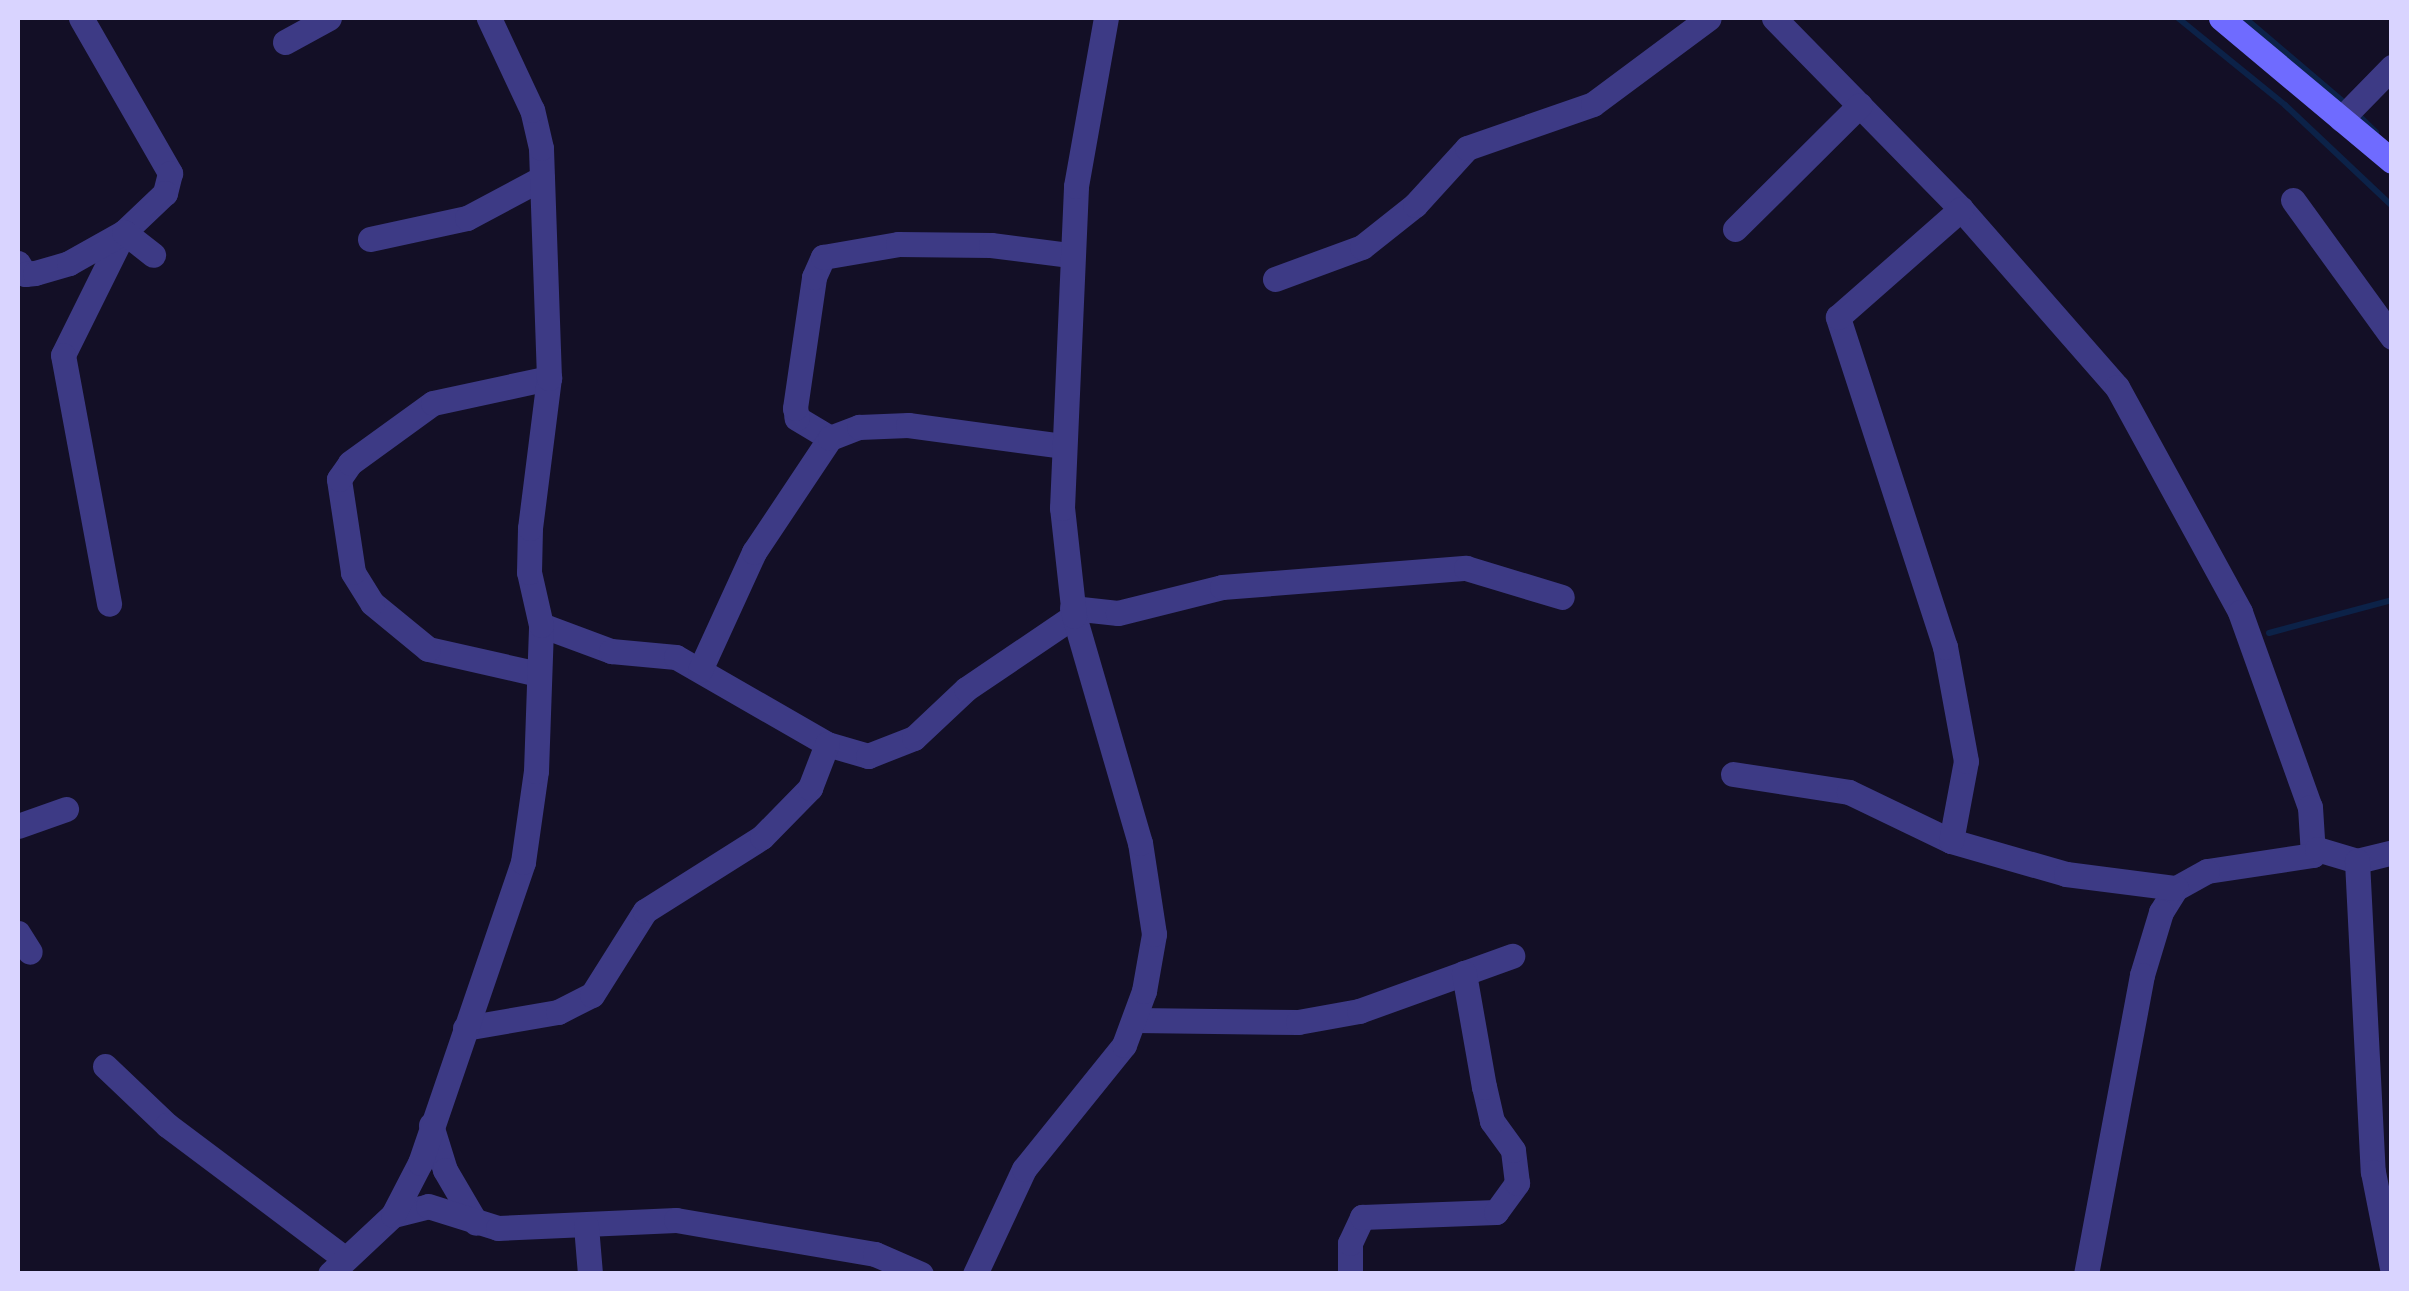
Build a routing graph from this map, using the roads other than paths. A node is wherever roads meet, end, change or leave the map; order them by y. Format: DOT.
graph roads {
  1 [pos="81,18"];
  2 [pos="329,18"];
  3 [pos="489,18"];
  4 [pos="1106,18"];
  5 [pos="1709,18"];
  6 [pos="1774,18"];
  7 [pos="2222,18"];
  8 [pos="285,42"];
  9 [pos="2392,66"];
  10 [pos="1860,105"];
  11 [pos="2341,118"];
  12 [pos="2392,161"];
  13 [pos="542,178"];
  14 [pos="2293,200"];
  15 [pos="1961,209"];
  16 [pos="1736,229"];
  17 [pos="124,232"];
  18 [pos="370,238"];
  19 [pos="1070,255"];
  20 [pos="154,256"];
  21 [pos="18,263"];
  22 [pos="1275,279"];
  23 [pos="2392,337"];
  24 [pos="549,378"];
  25 [pos="830,438"];
  26 [pos="1063,446"];
  27 [pos="1562,598"];
  28 [pos="109,604"];
  29 [pos="1073,612"];
  30 [pos="541,625"];
  31 [pos="700,670"];
  32 [pos="534,674"];
  33 [pos="827,744"];
  34 [pos="1732,774"];
  35 [pos="66,810"];
  36 [pos="18,826"];
  37 [pos="1951,842"];
  38 [pos="2317,850"];
  39 [pos="2392,852"];
  40 [pos="2357,861"];
  41 [pos="2176,888"];
  42 [pos="1512,956"];
  43 [pos="1464,974"];
  44 [pos="1136,1020"];
  45 [pos="465,1028"];
  46 [pos="106,1066"];
  47 [pos="430,1125"];
  48 [pos="392,1214"];
  49 [pos="476,1223"];
  50 [pos="586,1226"];
  51 [pos="337,1266"];
  52 [pos="2392,1268"];
  53 [pos="590,1274"];
  54 [pos="920,1274"];
  55 [pos="975,1274"];
  56 [pos="1350,1274"];
  57 [pos="2086,1274"];
  1 -- 17 [label="street"];
  2 -- 8 [label="street"];
  3 -- 13 [label="street"];
  4 -- 19 [label="street"];
  5 -- 22 [label="street"];
  6 -- 10 [label="street"];
  7 -- 11 [label="street"];
  9 -- 11 [label="street"];
  10 -- 15 [label="street"];
  10 -- 16 [label="street"];
  11 -- 12 [label="street"];
  13 -- 18 [label="street"];
  13 -- 24 [label="street"];
  14 -- 23 [label="street"];
  15 -- 37 [label="street"];
  15 -- 38 [label="street"];
  17 -- 20 [label="street"];
  17 -- 21 [label="street"];
  17 -- 28 [label="street"];
  19 -- 25 [label="street"];
  19 -- 26 [label="street"];
  24 -- 30 [label="street"];
  24 -- 32 [label="street"];
  25 -- 26 [label="street"];
  25 -- 31 [label="street"];
  26 -- 29 [label="street"];
  27 -- 29 [label="street"];
  29 -- 33 [label="street"];
  29 -- 44 [label="street"];
  30 -- 31 [label="street"];
  30 -- 32 [label="street"];
  31 -- 33 [label="street"];
  32 -- 45 [label="street"];
  33 -- 45 [label="street"];
  34 -- 37 [label="street"];
  35 -- 36 [label="street"];
  37 -- 41 [label="street"];
  38 -- 40 [label="street"];
  38 -- 41 [label="street"];
  39 -- 40 [label="street"];
  40 -- 52 [label="street"];
  41 -- 57 [label="street"];
  42 -- 43 [label="street"];
  43 -- 44 [label="street"];
  43 -- 56 [label="street"];
  44 -- 55 [label="street"];
  45 -- 47 [label="street"];
  46 -- 51 [label="street"];
  47 -- 48 [label="street"];
  47 -- 49 [label="street"];
  48 -- 49 [label="street"];
  48 -- 51 [label="street"];
  49 -- 50 [label="street"];
  50 -- 53 [label="street"];
  50 -- 54 [label="street"];
}
